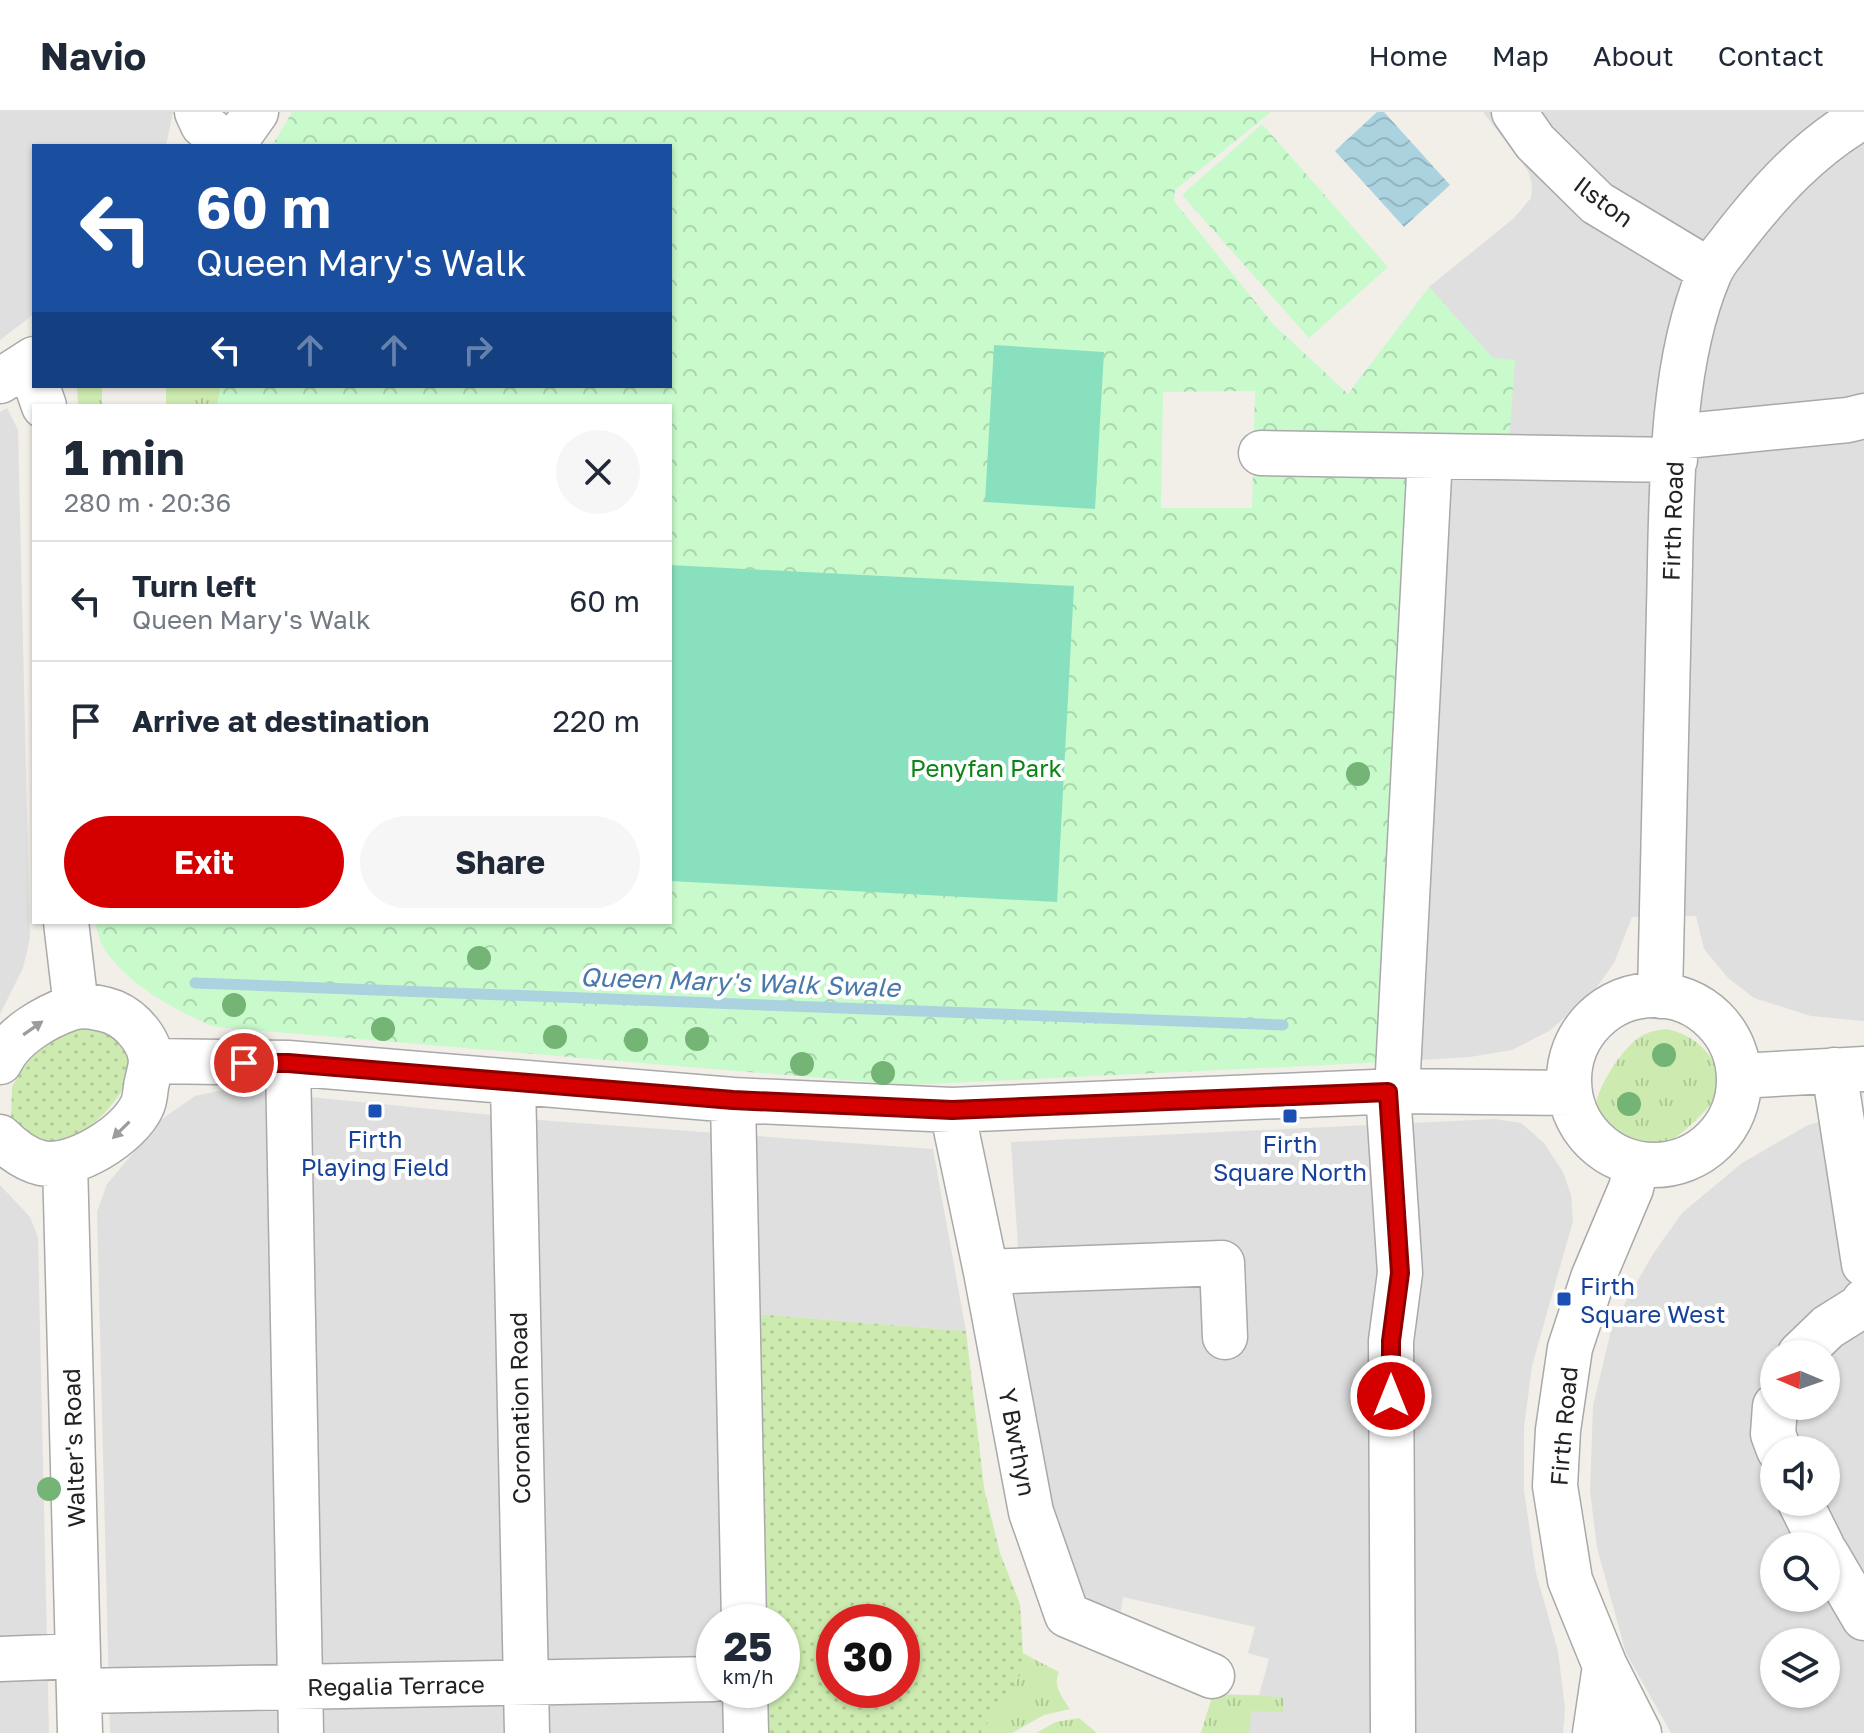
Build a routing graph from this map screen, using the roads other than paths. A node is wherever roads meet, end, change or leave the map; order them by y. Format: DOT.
graph roads {
  1 [pos="197,112"];
  2 [pos="256,112"];
  3 [pos="1514,112"];
  4 [pos="1864,116"];
  5 [pos="228,144"];
  6 [pos="232,144"];
  7 [pos="1710,271"];
  8 [pos="1864,416"];
  9 [pos="1676,448"];
  10 [pos="1261,453"];
  11 [pos="1430,456"];
  12 [pos="66,924"];
  13 [pos="1660,996"];
  14 [pos="76,1007"];
  15 [pos="151,1061"];
  16 [pos="0,1062"];
  17 [pos="288,1063"];
  18 [pos="1849,1070"];
  19 [pos="1739,1076"];
  20 [pos="513,1082"];
  21 [pos="1393,1091"];
  22 [pos="1570,1093"];
  23 [pos="733,1100"];
  24 [pos="952,1110"];
  25 [pos="0,1137"];
  26 [pos="65,1162"];
  27 [pos="1637,1164"];
  28 [pos="1864,1264"];
  29 [pos="986,1272"];
  30 [pos="1864,1301"];
  31 [pos="1225,1337"];
  32 [pos="1815,1340"];
  33 [pos="1840,1577"];
  34 [pos="744,1604"];
  35 [pos="1864,1618"];
  36 [pos="0,1659"];
  37 [pos="1605,1666"];
  38 [pos="1212,1676"];
  39 [pos="696,1679"];
  40 [pos="525,1683"];
  41 [pos="299,1686"];
  42 [pos="79,1693"];
  43 [pos="745,1708"];
  44 [pos="301,1733"];
  45 [pos="527,1733"];
  46 [pos="746,1733"];
  47 [pos="1393,1733"];
  48 [pos="1595,1733"];
  49 [pos="1639,1733"];
  1 -- 5 [label="street"];
  2 -- 6 [label="street"];
  3 -- 7 [label="street, Ilston"];
  4 -- 7 [label="street, Firth Road"];
  7 -- 9 [label="street, Firth Road"];
  8 -- 9 [label="street"];
  9 -- 11 [label="street"];
  9 -- 13 [label="street, Firth Road"];
  10 -- 11 [label="street"];
  11 -- 21 [label="street"];
  12 -- 14 [label="street"];
  13 -- 19 [label="street"];
  13 -- 22 [label="street"];
  14 -- 15 [label="street"];
  16 -- 14 [label="street, one-way"];
  15 -- 17 [label="street"];
  15 -- 26 [label="street, one-way"];
  17 -- 20 [label="street"];
  17 -- 41 [label="street"];
  18 -- 19 [label="street"];
  18 -- 28 [label="street"];
  19 -- 27 [label="street"];
  20 -- 23 [label="street"];
  20 -- 40 [label="street, Coronation Road"];
  21 -- 22 [label="street"];
  21 -- 24 [label="street"];
  21 -- 47 [label="street"];
  22 -- 27 [label="street"];
  23 -- 24 [label="street"];
  23 -- 34 [label="street"];
  24 -- 29 [label="street, Y Bwthyn"];
  25 -- 26 [label="street"];
  26 -- 42 [label="street, Walter's Road"];
  27 -- 37 [label="street, Firth Road"];
  29 -- 31 [label="street"];
  29 -- 38 [label="street, Y Bwthyn"];
  30 -- 32 [label="street"];
  33 -- 35 [label="street"];
  36 -- 42 [label="street, Regalia Terrace"];
  37 -- 48 [label="street"];
  37 -- 49 [label="street, Firth Road"];
  39 -- 40 [label="street, Regalia Terrace"];
  40 -- 41 [label="street, Regalia Terrace"];
  40 -- 45 [label="street, Coronation Road"];
  41 -- 42 [label="street, Regalia Terrace"];
  41 -- 44 [label="street"];
  43 -- 46 [label="street"];
}
